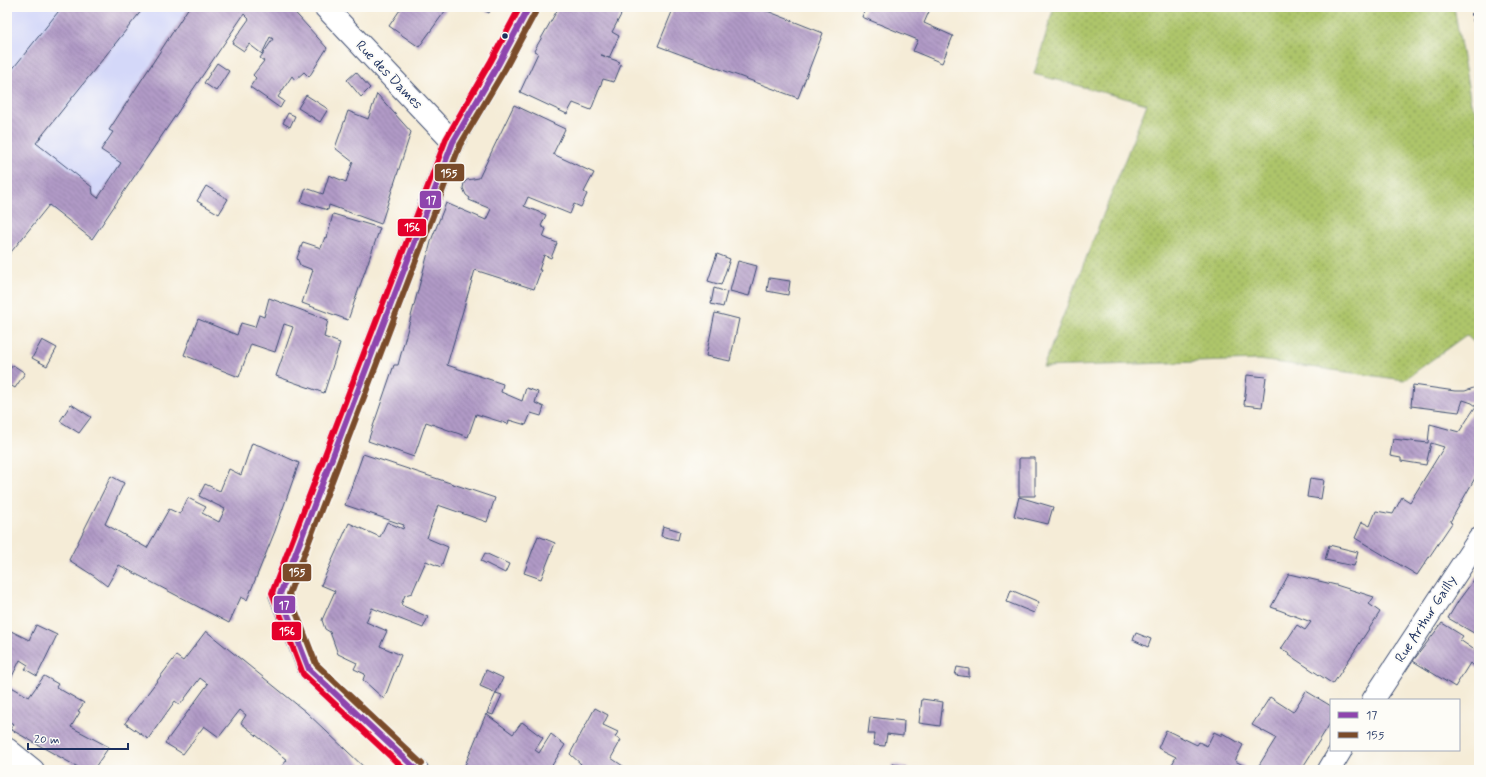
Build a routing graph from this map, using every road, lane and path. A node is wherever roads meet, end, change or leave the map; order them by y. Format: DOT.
graph roads {
  1 [pos="325,7"];
  2 [pos="528,7"];
  3 [pos="1471,7"];
  4 [pos="1479,48"];
  5 [pos="454,142"];
  6 [pos="1479,538"];
  7 [pos="1374,699"];
  8 [pos="7,749"];
  9 [pos="1340,751"];
  10 [pos="33,770"];
  11 [pos="417,770"];
  12 [pos="1329,770"];
  1 -- 5 [label="street, Rue des Dames"];
  2 -- 5 [label="street"];
  3 -- 4 [label="path"];
  5 -- 11 [label="street"];
  6 -- 7 [label="street, Rue Arthur Gailly"];
  8 -- 10 [label="street"];
  9 -- 12 [label="street"];
}
